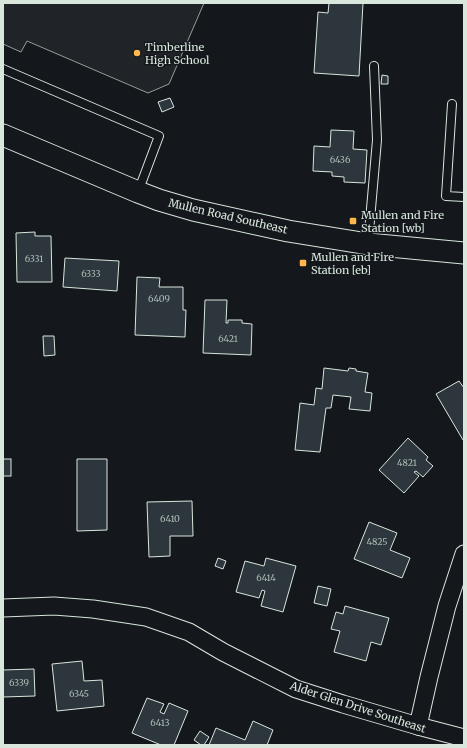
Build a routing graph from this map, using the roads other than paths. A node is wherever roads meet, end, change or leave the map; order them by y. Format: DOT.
graph roads {
  1 [pos="374,66"];
  2 [pos="3,69"];
  3 [pos="452,104"];
  4 [pos="3,135"];
  5 [pos="138,192"];
  6 [pos="464,197"];
  7 [pos="368,244"];
  8 [pos="464,253"];
  9 [pos="464,554"];
  10 [pos="3,608"];
  11 [pos="418,726"];
  12 [pos="464,738"];
  1 -- 7 [label="lane"];
  2 -- 5 [label="lane"];
  3 -- 6 [label="lane"];
  4 -- 5 [label="street, Mullen Road Southeast"];
  5 -- 7 [label="street, Mullen Road Southeast"];
  7 -- 8 [label="street, Mullen Road Southeast"];
  9 -- 11 [label="street"];
  10 -- 11 [label="street, Alder Glen Drive Southeast"];
  11 -- 12 [label="street, Alder Glen Drive Southeast"];
}
